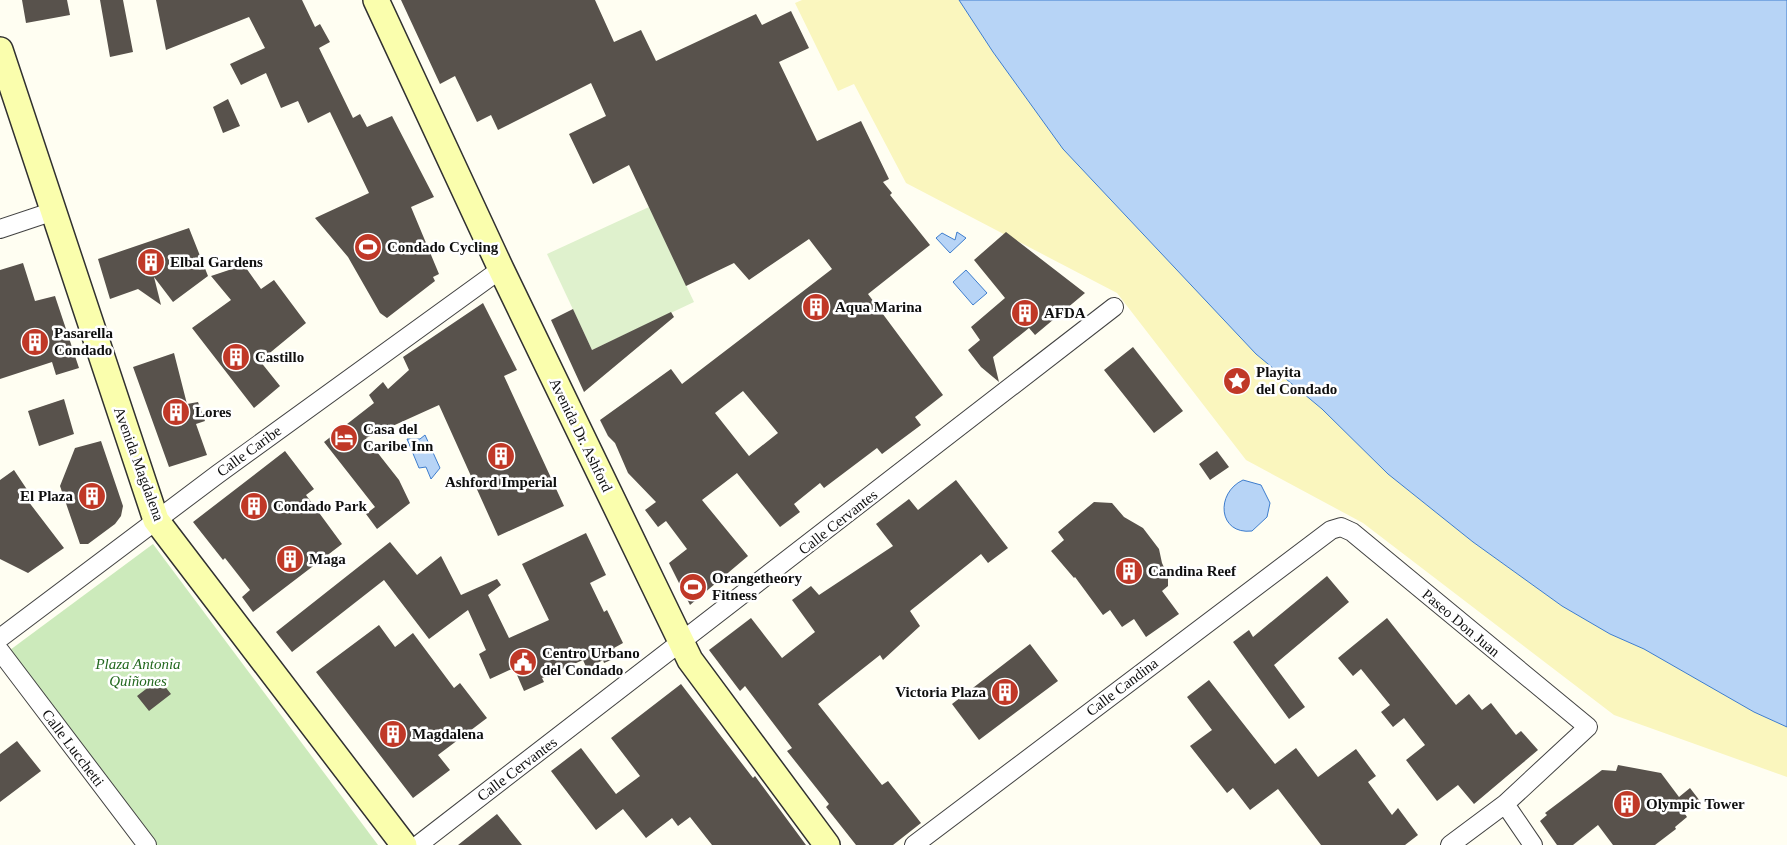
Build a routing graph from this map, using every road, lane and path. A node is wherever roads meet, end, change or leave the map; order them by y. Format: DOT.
graph roads {
  1 [pos="376,0"];
  2 [pos="0,50"];
  3 [pos="54,212"];
  4 [pos="0,229"];
  5 [pos="501,269"];
  6 [pos="1114,307"];
  7 [pos="156,520"];
  8 [pos="1331,530"];
  9 [pos="0,638"];
  10 [pos="681,644"];
  11 [pos="0,651"];
  12 [pos="1505,804"];
  13 [pos="147,845"];
  14 [pos="404,845"];
  15 [pos="418,845"];
  16 [pos="827,845"];
  17 [pos="914,845"];
  18 [pos="1450,845"];
  19 [pos="1533,845"];
  1 -- 5 [label="street, Avenida Dr. Ashford"];
  2 -- 3 [label="street, Avenida Magdalena"];
  3 -- 4 [label="street"];
  3 -- 7 [label="street, Avenida Magdalena"];
  5 -- 7 [label="street, Calle Caribe"];
  5 -- 10 [label="street, Avenida Dr. Ashford"];
  6 -- 10 [label="street, Calle Cervantes"];
  7 -- 9 [label="street, Calle Caribe"];
  7 -- 14 [label="street, Avenida Magdalena"];
  8 -- 12 [label="street, Paseo Don Juan"];
  8 -- 17 [label="street, Calle Candina"];
  10 -- 15 [label="street, Calle Cervantes"];
  10 -- 16 [label="street, Avenida Dr. Ashford"];
  11 -- 13 [label="street, Calle Lucchetti"];
  12 -- 18 [label="street"];
  12 -- 19 [label="street"];
}
